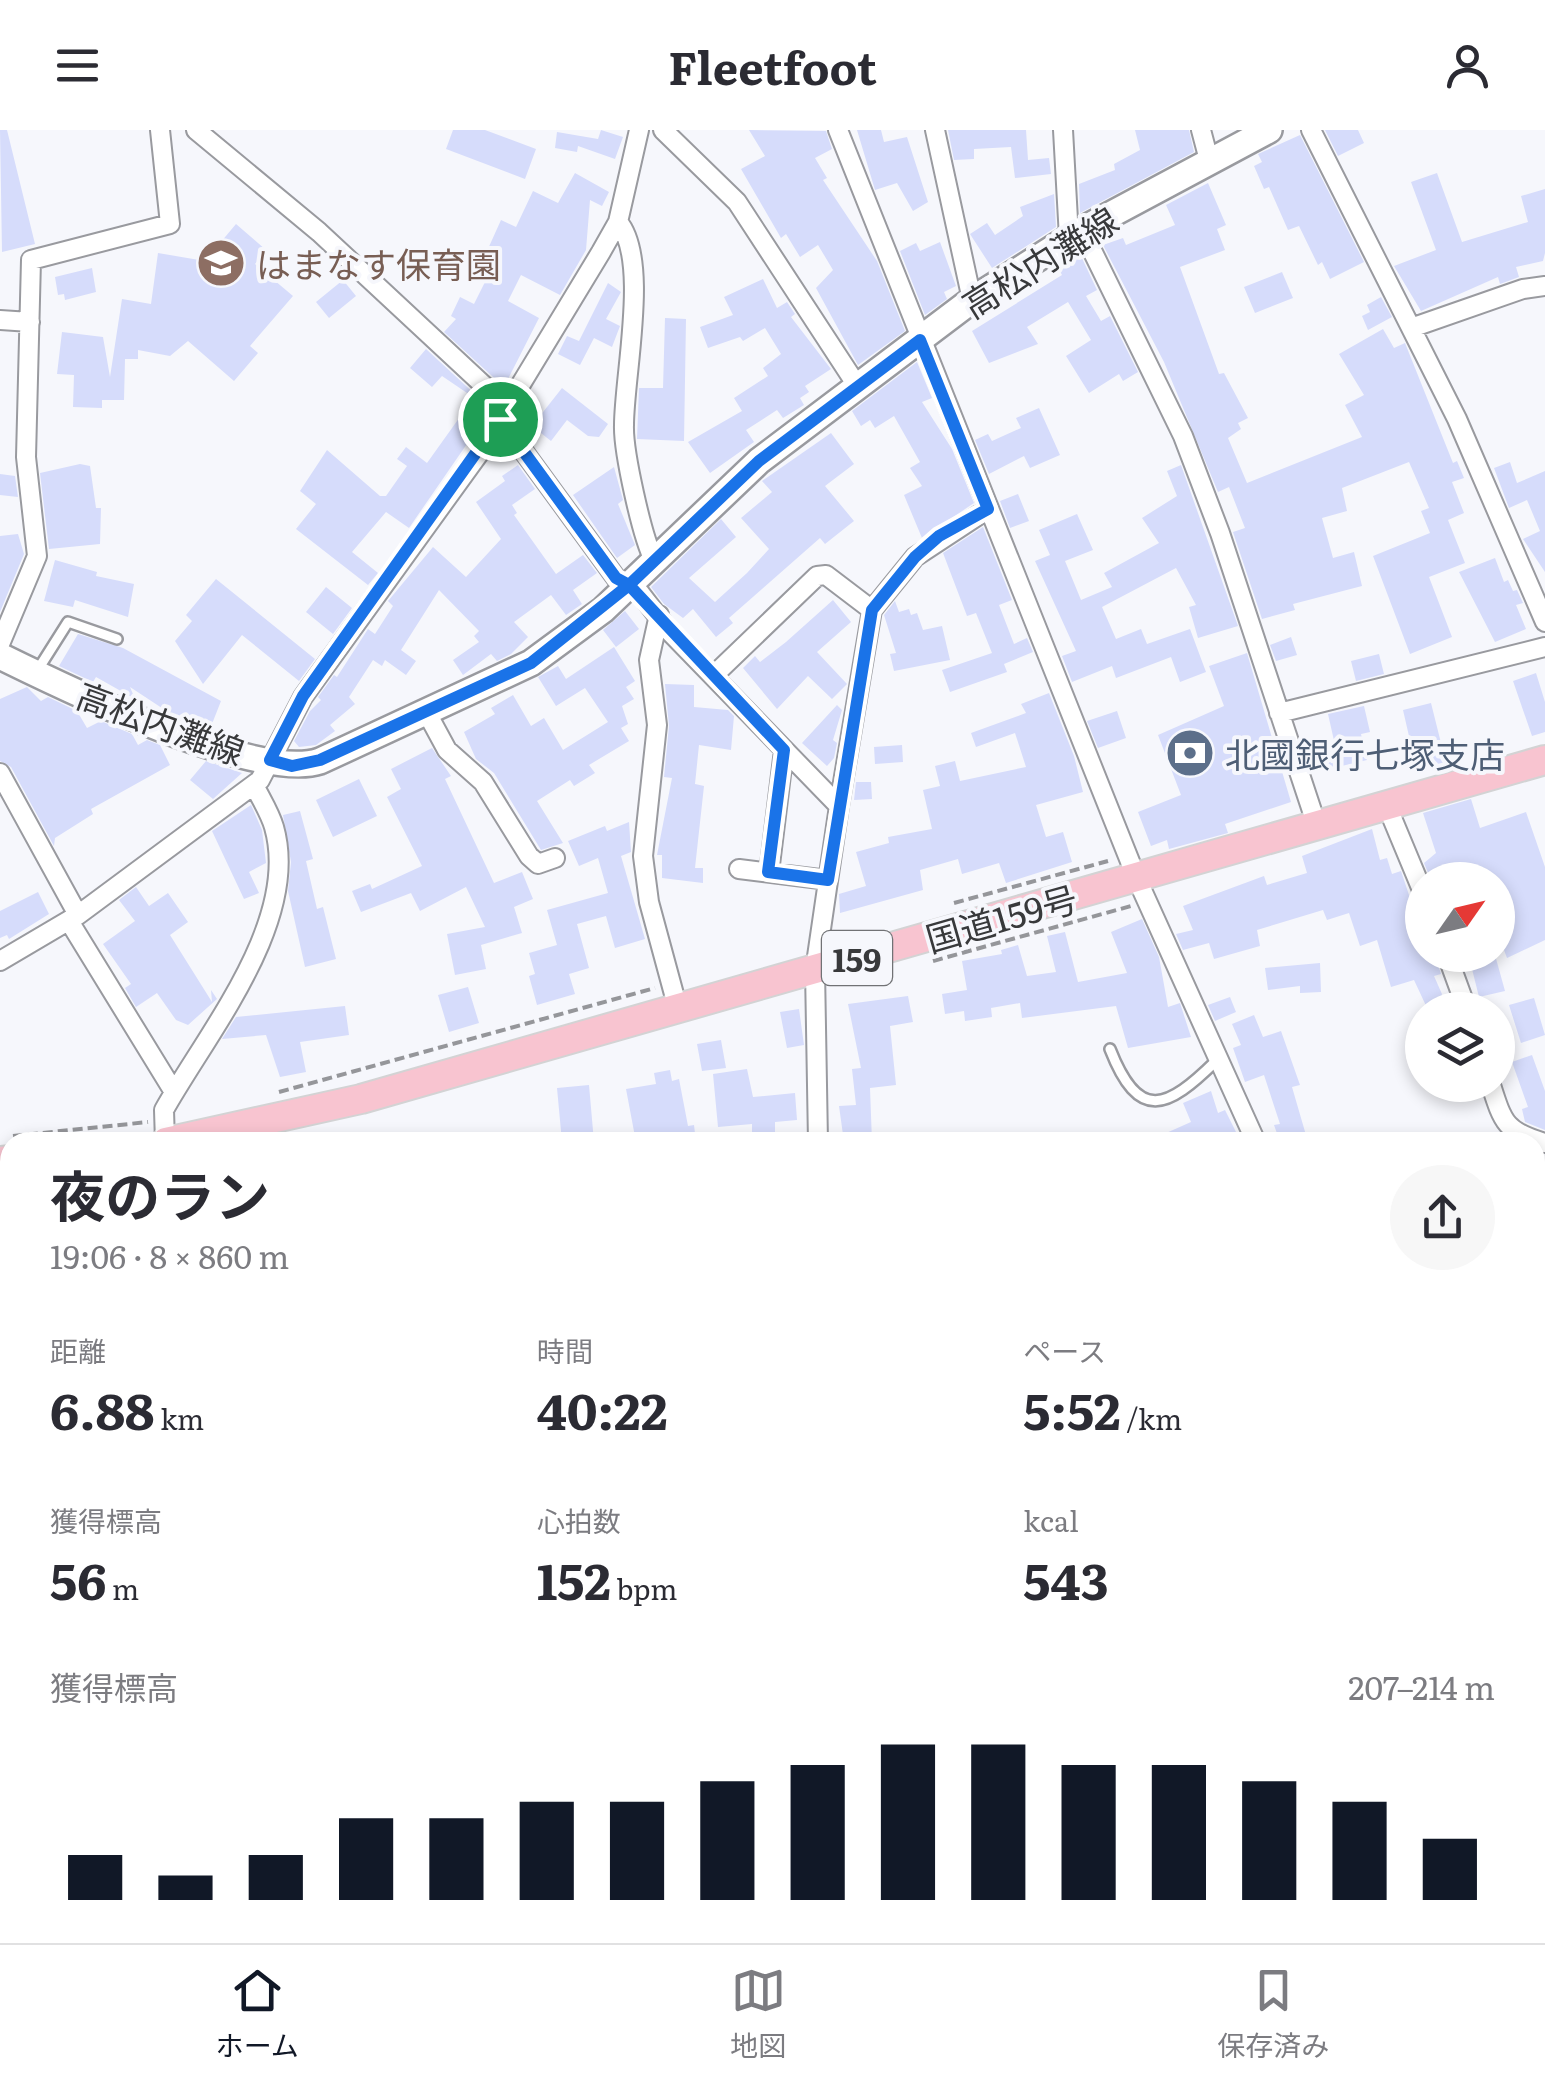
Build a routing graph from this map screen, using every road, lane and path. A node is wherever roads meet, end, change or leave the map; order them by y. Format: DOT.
graph roads {
  1 [pos="160,130"];
  2 [pos="196,130"];
  3 [pos="639,130"];
  4 [pos="663,130"];
  5 [pos="838,130"];
  6 [pos="935,130"];
  7 [pos="1063,130"];
  8 [pos="1202,130"];
  9 [pos="1269,130"];
  10 [pos="1311,130"];
  11 [pos="1210,164"];
  12 [pos="618,222"];
  13 [pos="1076,234"];
  14 [pos="1545,286"];
  15 [pos="972,300"];
  16 [pos="0,320"];
  17 [pos="30,322"];
  18 [pos="1410,328"];
  19 [pos="920,340"];
  20 [pos="856,384"];
  21 [pos="504,413"];
  22 [pos="988,509"];
  23 [pos="654,560"];
  24 [pos="629,585"];
  25 [pos="872,610"];
  26 [pos="658,614"];
  27 [pos="1545,622"];
  28 [pos="669,632"];
  29 [pos="117,639"];
  30 [pos="0,644"];
  31 [pos="1545,647"];
  32 [pos="0,656"];
  33 [pos="649,660"];
  34 [pos="35,673"];
  35 [pos="713,676"];
  36 [pos="427,712"];
  37 [pos="1279,713"];
  38 [pos="784,750"];
  39 [pos="270,760"];
  40 [pos="1545,760"];
  41 [pos="0,772"];
  42 [pos="254,785"];
  43 [pos="838,806"];
  44 [pos="1387,806"];
  45 [pos="1318,826"];
  46 [pos="555,858"];
  47 [pos="1112,862"];
  48 [pos="1410,862"];
  49 [pos="739,868"];
  50 [pos="768,872"];
  51 [pos="828,880"];
  52 [pos="1134,893"];
  53 [pos="940,907"];
  54 [pos="74,918"];
  55 [pos="0,960"];
  56 [pos="923,964"];
  57 [pos="815,970"];
  58 [pos="660,986"];
  59 [pos="678,1009"];
  60 [pos="1110,1049"];
  61 [pos="1216,1061"];
  62 [pos="174,1092"];
  63 [pos="262,1096"];
  64 [pos="1498,1102"];
  65 [pos="164,1132"];
  66 [pos="175,1132"];
  67 [pos="818,1132"];
  68 [pos="1250,1132"];
  69 [pos="1515,1132"];
  1 -- 17 [label="street"];
  2 -- 21 [label="street"];
  3 -- 12 [label="street"];
  4 -- 20 [label="street"];
  5 -- 19 [label="street"];
  6 -- 15 [label="street"];
  7 -- 13 [label="street"];
  8 -- 11 [label="street"];
  9 -- 11 [label="main road, 高松内灘線"];
  10 -- 18 [label="street"];
  11 -- 13 [label="main road, 高松内灘線"];
  12 -- 21 [label="street"];
  12 -- 23 [label="street"];
  13 -- 15 [label="main road, 高松内灘線"];
  13 -- 37 [label="street"];
  14 -- 18 [label="street"];
  15 -- 19 [label="main road, 高松内灘線"];
  16 -- 17 [label="street"];
  17 -- 30 [label="street"];
  18 -- 27 [label="street"];
  19 -- 20 [label="main road, 高松内灘線"];
  19 -- 22 [label="street"];
  20 -- 23 [label="main road, 高松内灘線"];
  21 -- 24 [label="street"];
  21 -- 39 [label="street"];
  22 -- 25 [label="street"];
  22 -- 52 [label="street"];
  23 -- 24 [label="main road, 高松内灘線"];
  24 -- 26 [label="street"];
  24 -- 36 [label="main road, 高松内灘線"];
  25 -- 35 [label="street"];
  25 -- 43 [label="street"];
  26 -- 28 [label="street"];
  26 -- 33 [label="street"];
  28 -- 33 [label="street"];
  28 -- 35 [label="street"];
  29 -- 34 [label="lane"];
  31 -- 37 [label="street"];
  32 -- 34 [label="main road, 高松内灘線"];
  33 -- 59 [label="street"];
  34 -- 39 [label="main road, 高松内灘線"];
  35 -- 38 [label="street"];
  36 -- 39 [label="main road, 高松内灘線"];
  36 -- 46 [label="street"];
  37 -- 45 [label="street"];
  38 -- 43 [label="street"];
  38 -- 50 [label="street"];
  39 -- 42 [label="street"];
  40 -- 44 [label="highway, 国道159号 / 159"];
  41 -- 54 [label="street"];
  42 -- 54 [label="street"];
  42 -- 62 [label="street"];
  43 -- 51 [label="street"];
  44 -- 45 [label="highway, 国道159号 / 159"];
  44 -- 48 [label="street"];
  45 -- 52 [label="highway, 国道159号 / 159"];
  47 -- 53 [label="path"];
  49 -- 50 [label="street"];
  50 -- 51 [label="street"];
  51 -- 57 [label="street"];
  52 -- 56 [label="path"];
  52 -- 57 [label="highway, 国道159号 / 159"];
  52 -- 61 [label="street"];
  54 -- 55 [label="street"];
  54 -- 62 [label="street"];
  57 -- 59 [label="highway, 国道159号 / 159"];
  57 -- 67 [label="street"];
  58 -- 63 [label="path"];
  59 -- 66 [label="highway, 国道159号 / 159"];
  60 -- 61 [label="lane"];
  61 -- 68 [label="street"];
  62 -- 65 [label="street"];
  64 -- 69 [label="street"];
}
